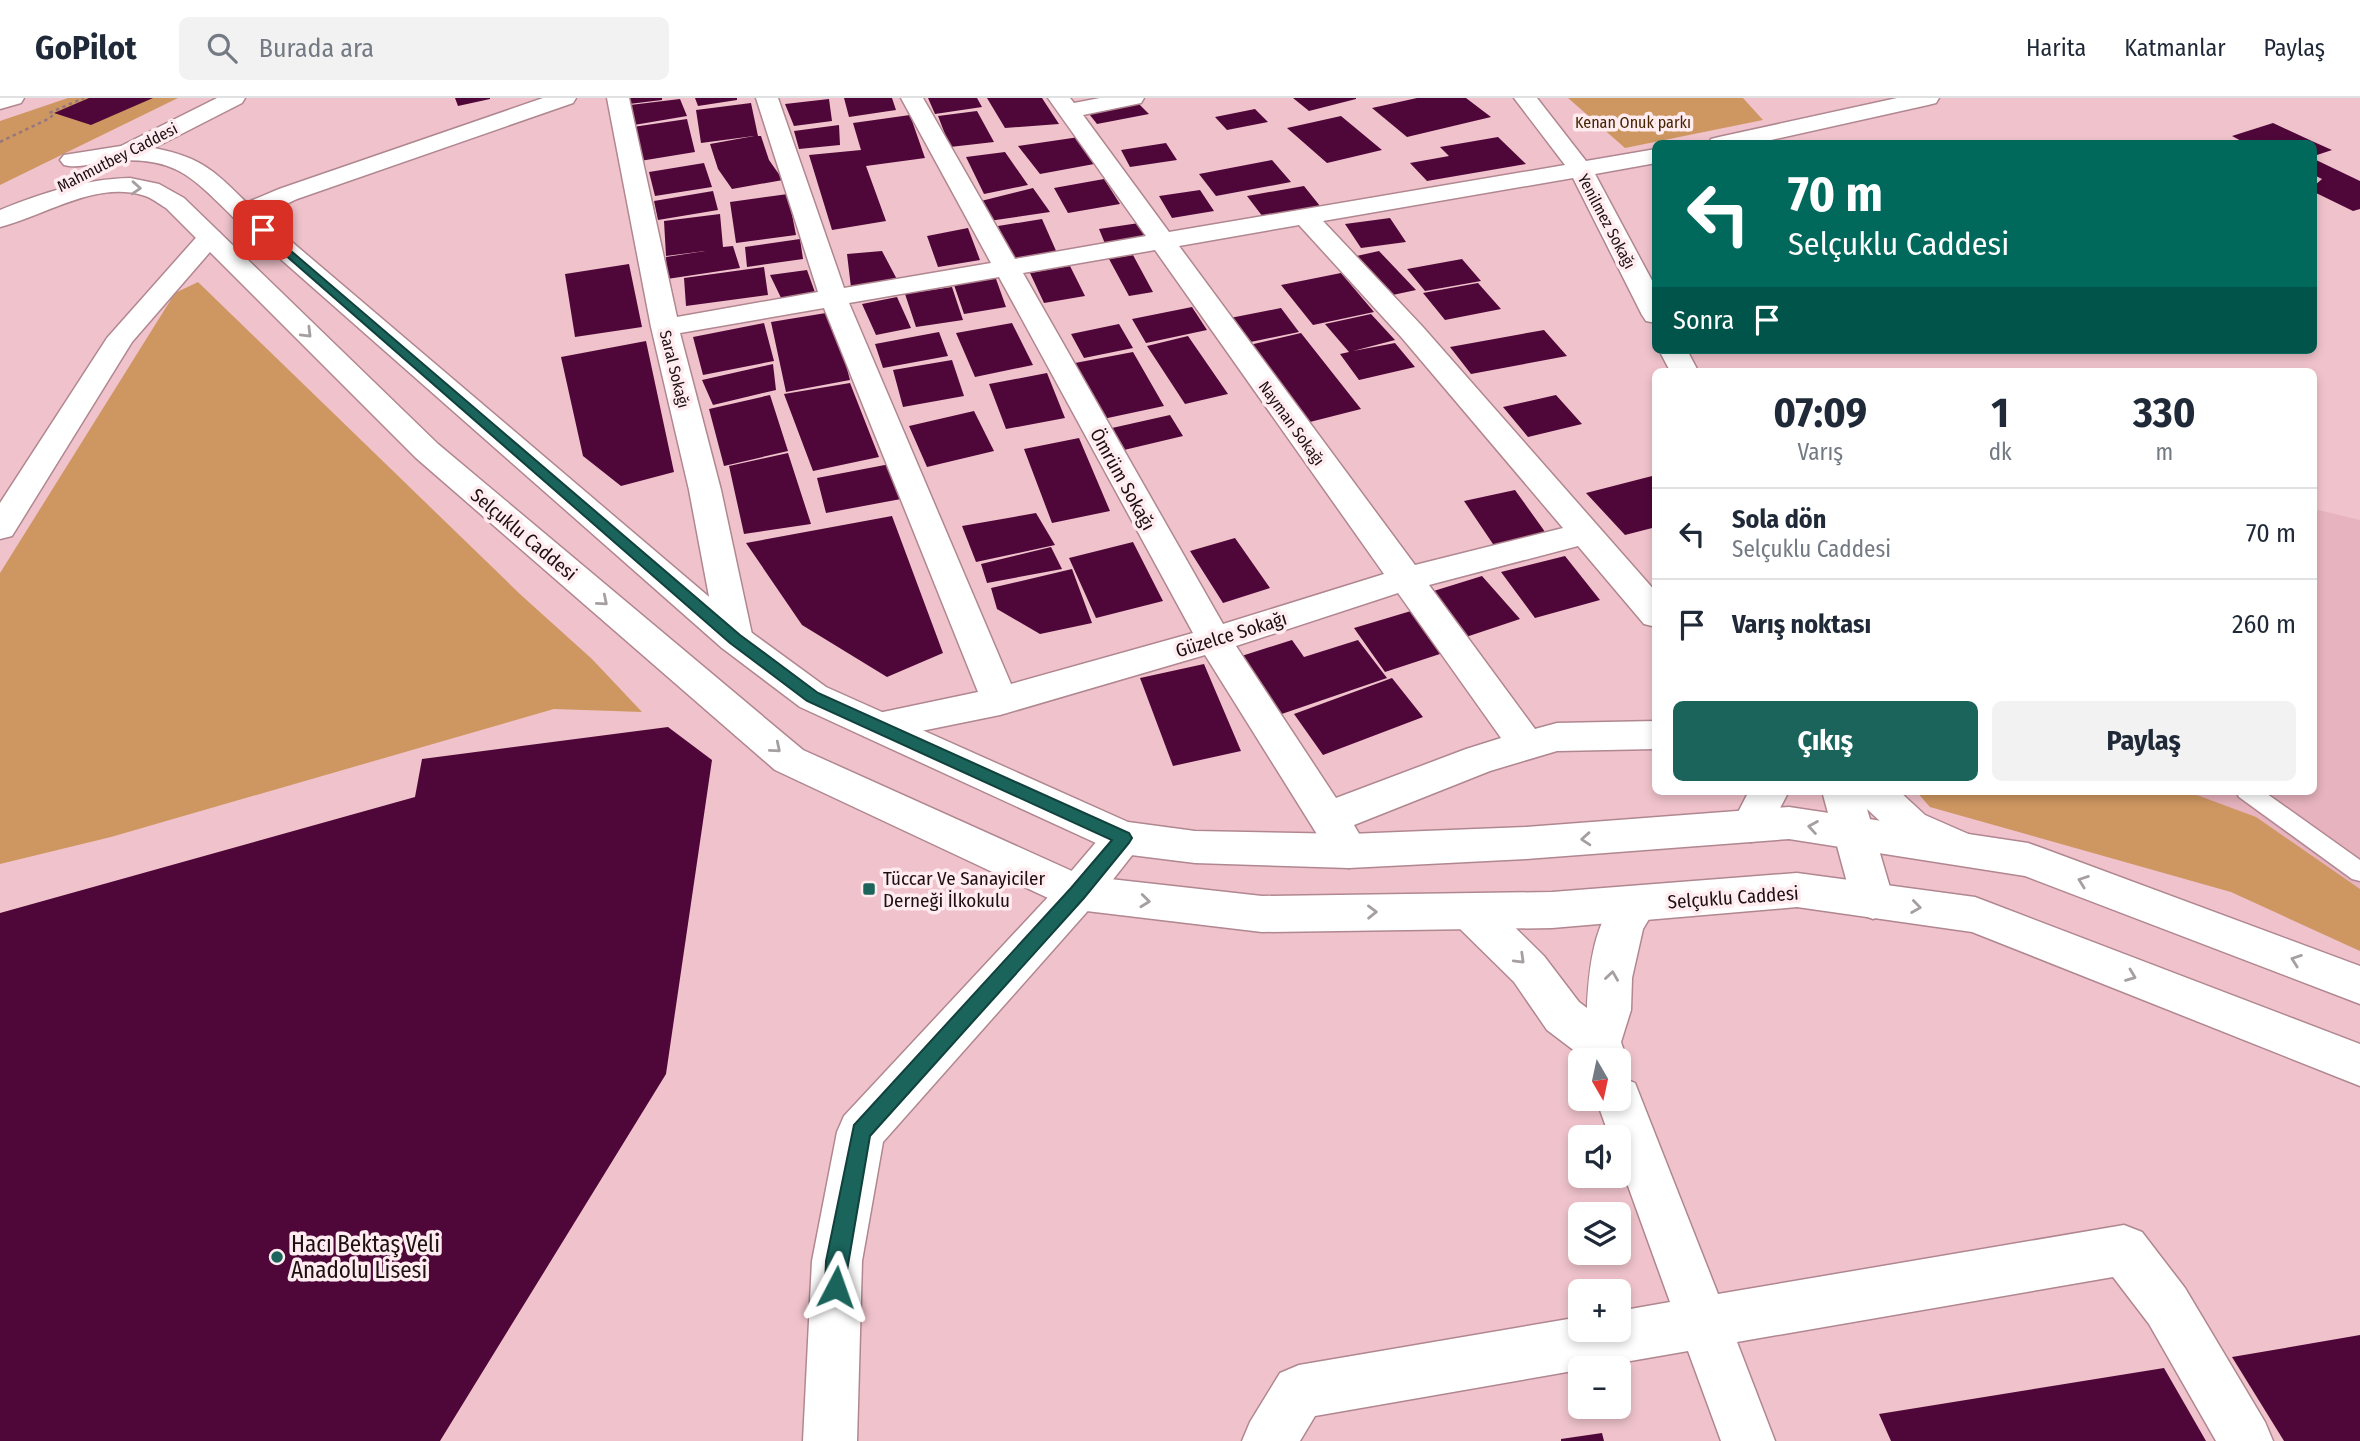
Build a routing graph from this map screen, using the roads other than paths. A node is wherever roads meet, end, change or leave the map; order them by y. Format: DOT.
graph roads {
  1 [pos="13,98"];
  2 [pos="234,98"];
  3 [pos="565,98"];
  4 [pos="618,98"];
  5 [pos="767,98"];
  6 [pos="912,98"];
  7 [pos="1133,98"];
  8 [pos="1525,98"];
  9 [pos="1928,98"];
  10 [pos="0,102"];
  11 [pos="1892,102"];
  12 [pos="204,104"];
  13 [pos="1791,104"];
  14 [pos="1064,105"];
  15 [pos="1816,124"];
  16 [pos="1738,140"];
  17 [pos="128,152"];
  18 [pos="1652,157"];
  19 [pos="72,160"];
  20 [pos="1581,171"];
  21 [pos="48,172"];
  22 [pos="200,172"];
  23 [pos="3,205"];
  24 [pos="243,213"];
  25 [pos="1305,217"];
  26 [pos="211,237"];
  27 [pos="1162,242"];
  28 [pos="1005,267"];
  29 [pos="834,300"];
  30 [pos="1652,307"];
  31 [pos="665,327"];
  32 [pos="0,528"];
  33 [pos="1583,532"];
  34 [pos="1405,579"];
  35 [pos="1652,610"];
  36 [pos="735,639"];
  37 [pos="1214,640"];
  38 [pos="1000,701"];
  39 [pos="877,726"];
  40 [pos="1652,735"];
  41 [pos="1527,746"];
  42 [pos="1767,795"];
  43 [pos="1843,795"];
  44 [pos="1877,795"];
  45 [pos="2254,795"];
  46 [pos="1328,818"];
  47 [pos="1751,826"];
  48 [pos="1854,833"];
  49 [pos="1123,838"];
  50 [pos="1349,850"];
  51 [pos="1964,850"];
  52 [pos="2360,872"];
  53 [pos="1077,893"];
  54 [pos="1873,901"];
  55 [pos="1637,904"];
  56 [pos="1471,912"];
  57 [pos="2360,985"];
  58 [pos="1598,1048"];
  59 [pos="1602,1048"];
  60 [pos="2360,1065"];
  61 [pos="1624,1111"];
  62 [pos="1704,1322"];
  63 [pos="830,1441"];
  64 [pos="1269,1441"];
  65 [pos="1748,1441"];
  66 [pos="2246,1441"];
  1 -- 10 [label="street"];
  2 -- 12 [label="street, Mahmutbey Caddesi"];
  3 -- 24 [label="street"];
  4 -- 31 [label="street, Saral Sokağı"];
  5 -- 29 [label="street"];
  6 -- 28 [label="street, Ömrüm Sokağı"];
  7 -- 14 [label="street"];
  8 -- 20 [label="street, Yenilmez Sokağı"];
  9 -- 11 [label="street"];
  11 -- 15 [label="street"];
  12 -- 17 [label="street, Mahmutbey Caddesi"];
  12 -- 19 [label="street, Mahmutbey Caddesi"];
  12 -- 22 [label="street"];
  13 -- 15 [label="street"];
  14 -- 27 [label="street, Nayman Sokağı"];
  15 -- 16 [label="street"];
  17 -- 19 [label="street"];
  17 -- 22 [label="street"];
  17 -- 23 [label="street, Mahmutbey Caddesi"];
  18 -- 20 [label="street"];
  19 -- 21 [label="street, Mahmutbey Caddesi"];
  20 -- 25 [label="street"];
  20 -- 30 [label="street, Yenilmez Sokağı"];
  22 -- 24 [label="street"];
  23 -- 26 [label="street, Selçuklu Caddesi, one-way"];
  24 -- 36 [label="street"];
  25 -- 27 [label="street"];
  25 -- 33 [label="street"];
  26 -- 32 [label="street"];
  26 -- 53 [label="street, Selçuklu Caddesi, one-way"];
  27 -- 28 [label="street"];
  27 -- 34 [label="street, Nayman Sokağı"];
  28 -- 29 [label="street"];
  28 -- 37 [label="street, Ömrüm Sokağı"];
  29 -- 31 [label="street"];
  29 -- 38 [label="street"];
  31 -- 36 [label="street, Saral Sokağı"];
  33 -- 34 [label="street, Güzelce Sokağı"];
  33 -- 35 [label="street"];
  34 -- 37 [label="street, Güzelce Sokağı"];
  34 -- 41 [label="street, Nayman Sokağı"];
  36 -- 39 [label="street"];
  37 -- 38 [label="street, Güzelce Sokağı"];
  37 -- 46 [label="street, Ömrüm Sokağı"];
  38 -- 39 [label="street, Güzelce Sokağı"];
  39 -- 49 [label="street"];
  40 -- 41 [label="street"];
  41 -- 46 [label="street"];
  42 -- 47 [label="street"];
  43 -- 48 [label="street"];
  44 -- 51 [label="street"];
  45 -- 52 [label="lane"];
  46 -- 50 [label="street, Ömrüm Sokağı"];
  48 -- 47 [label="street, one-way"];
  47 -- 50 [label="street, one-way"];
  48 -- 51 [label="street"];
  48 -- 54 [label="street"];
  49 -- 50 [label="street"];
  49 -- 53 [label="street"];
  57 -- 51 [label="street, one-way"];
  53 -- 56 [label="street, Selçuklu Caddesi, one-way"];
  53 -- 63 [label="street"];
  54 -- 55 [label="street, Selçuklu Caddesi"];
  54 -- 60 [label="street, Selçuklu Caddesi, one-way"];
  55 -- 56 [label="street, Selçuklu Caddesi"];
  59 -- 55 [label="street, one-way"];
  56 -- 58 [label="street, one-way"];
  61 -- 62 [label="street"];
  62 -- 64 [label="street"];
  62 -- 65 [label="street"];
  62 -- 66 [label="street"];
}
